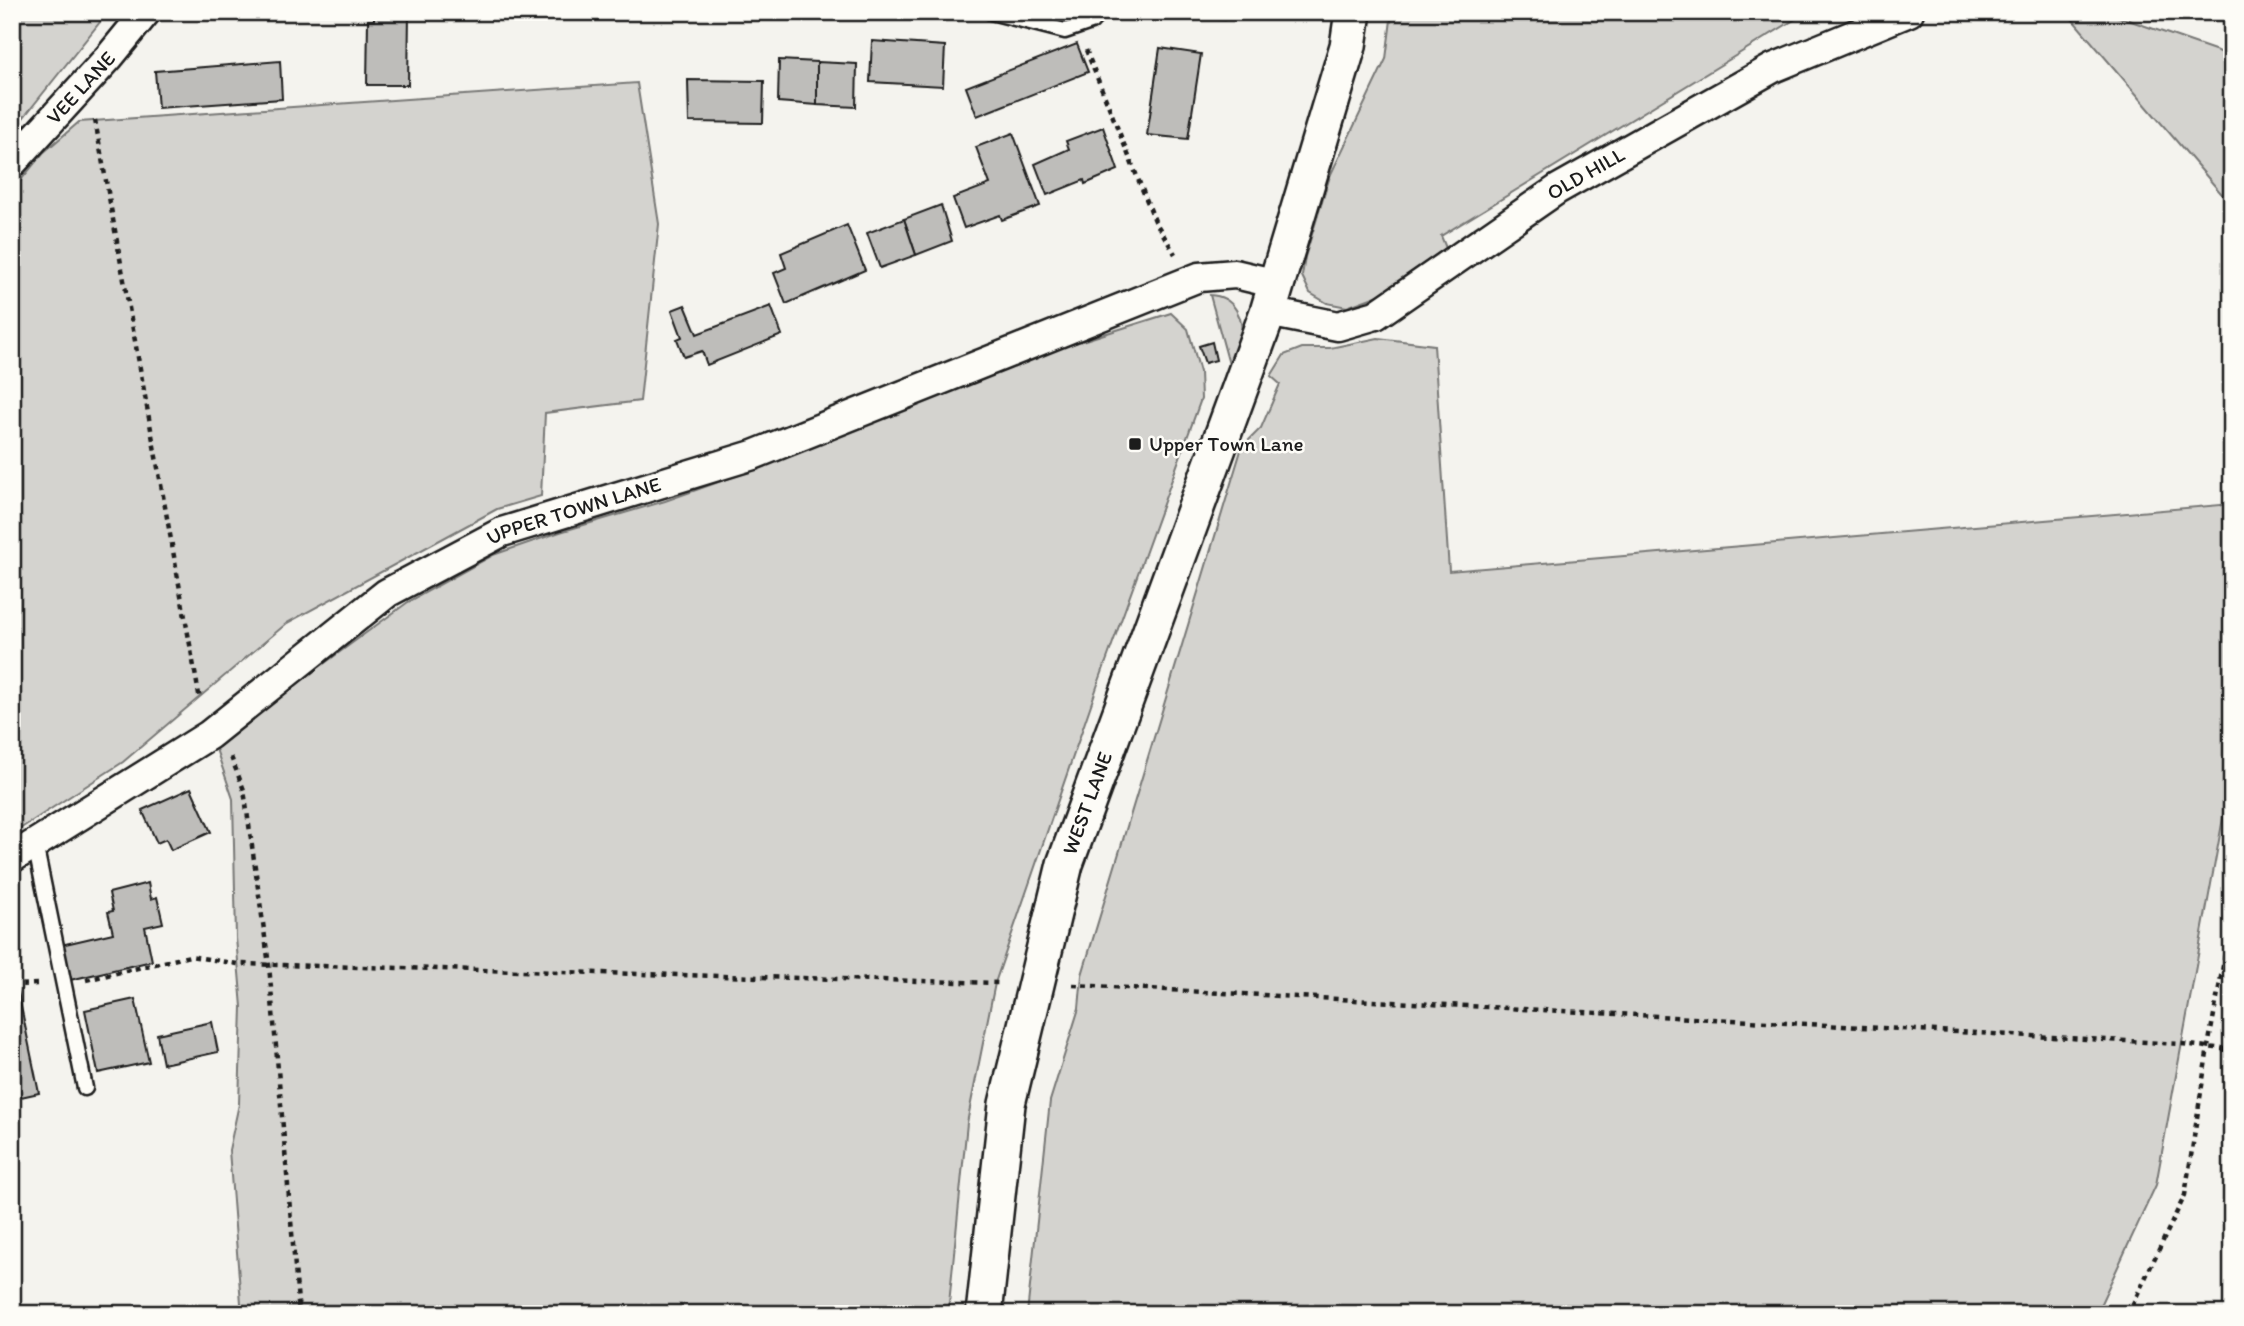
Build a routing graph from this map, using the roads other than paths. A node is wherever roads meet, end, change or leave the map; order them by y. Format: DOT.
graph roads {
  1 [pos="146,12"];
  2 [pos="992,12"];
  3 [pos="1100,12"];
  4 [pos="1353,12"];
  5 [pos="1909,12"];
  6 [pos="12,163"];
  7 [pos="1272,298"];
  8 [pos="23,851"];
  9 [pos="85,1088"];
  10 [pos="984,1314"];
  1 -- 6 [label="street, VEE LANE"];
  2 -- 3 [label="lane"];
  4 -- 7 [label="street, WEST LANE"];
  5 -- 7 [label="street, OLD HILL"];
  7 -- 8 [label="street, UPPER TOWN LANE"];
  7 -- 10 [label="street, WEST LANE"];
  8 -- 9 [label="lane"];
}
